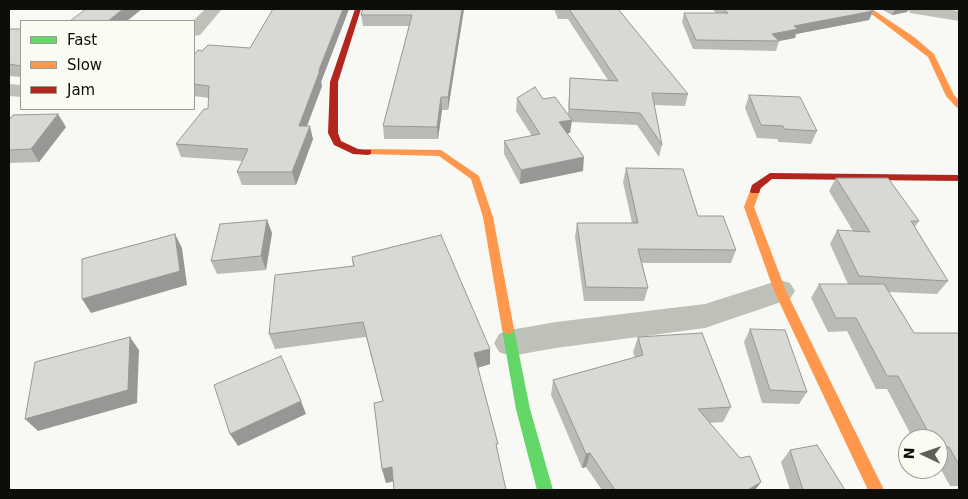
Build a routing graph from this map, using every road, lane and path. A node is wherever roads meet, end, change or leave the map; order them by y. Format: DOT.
graph roads {
  1 [pos="214,9"];
  2 [pos="358,9"];
  3 [pos="868,9"];
  4 [pos="916,9"];
  5 [pos="959,16"];
  6 [pos="195,31"];
  7 [pos="959,105"];
  8 [pos="959,178"];
  9 [pos="780,291"];
  10 [pos="510,343"];
  11 [pos="545,490"];
  12 [pos="876,490"];
  1 -- 6 [label="street"];
  2 -- 10 [label="street"];
  3 -- 7 [label="street"];
  4 -- 5 [label="street"];
  8 -- 9 [label="street"];
  9 -- 10 [label="street"];
  9 -- 12 [label="street"];
  10 -- 11 [label="street"];
}
